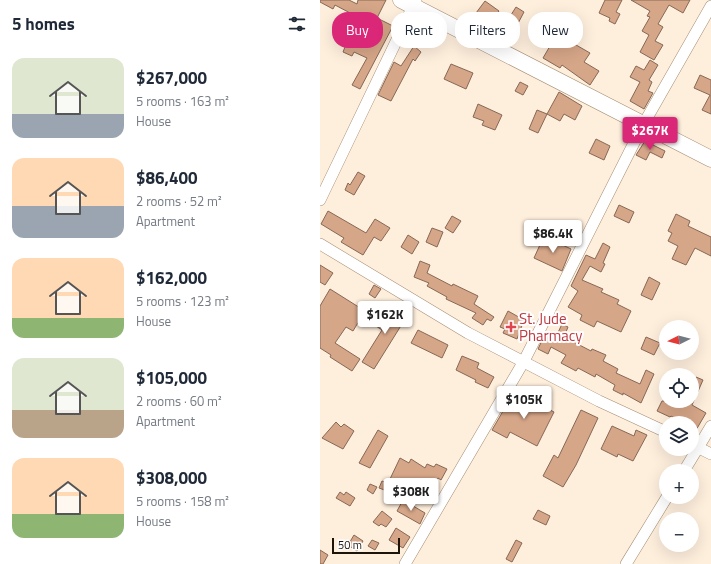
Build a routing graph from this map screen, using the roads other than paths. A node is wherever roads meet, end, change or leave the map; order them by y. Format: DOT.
graph roads {
  1 [pos="410,2"];
  2 [pos="711,6"];
  3 [pos="643,125"];
  4 [pos="711,159"];
  5 [pos="320,200"];
  6 [pos="320,244"];
  7 [pos="524,361"];
  8 [pos="711,426"];
  9 [pos="659,429"];
  10 [pos="699,441"];
  11 [pos="699,448"];
  12 [pos="711,454"];
  13 [pos="664,504"];
  14 [pos="405,564"];
  15 [pos="626,564"];
  1 -- 3 [label="main road"];
  1 -- 5 [label="street"];
  2 -- 3 [label="street"];
  3 -- 4 [label="main road"];
  3 -- 7 [label="street"];
  6 -- 7 [label="street"];
  7 -- 9 [label="street"];
  7 -- 14 [label="street"];
  8 -- 10 [label="street"];
  11 -- 12 [label="street"];
  13 -- 15 [label="street"];
}
